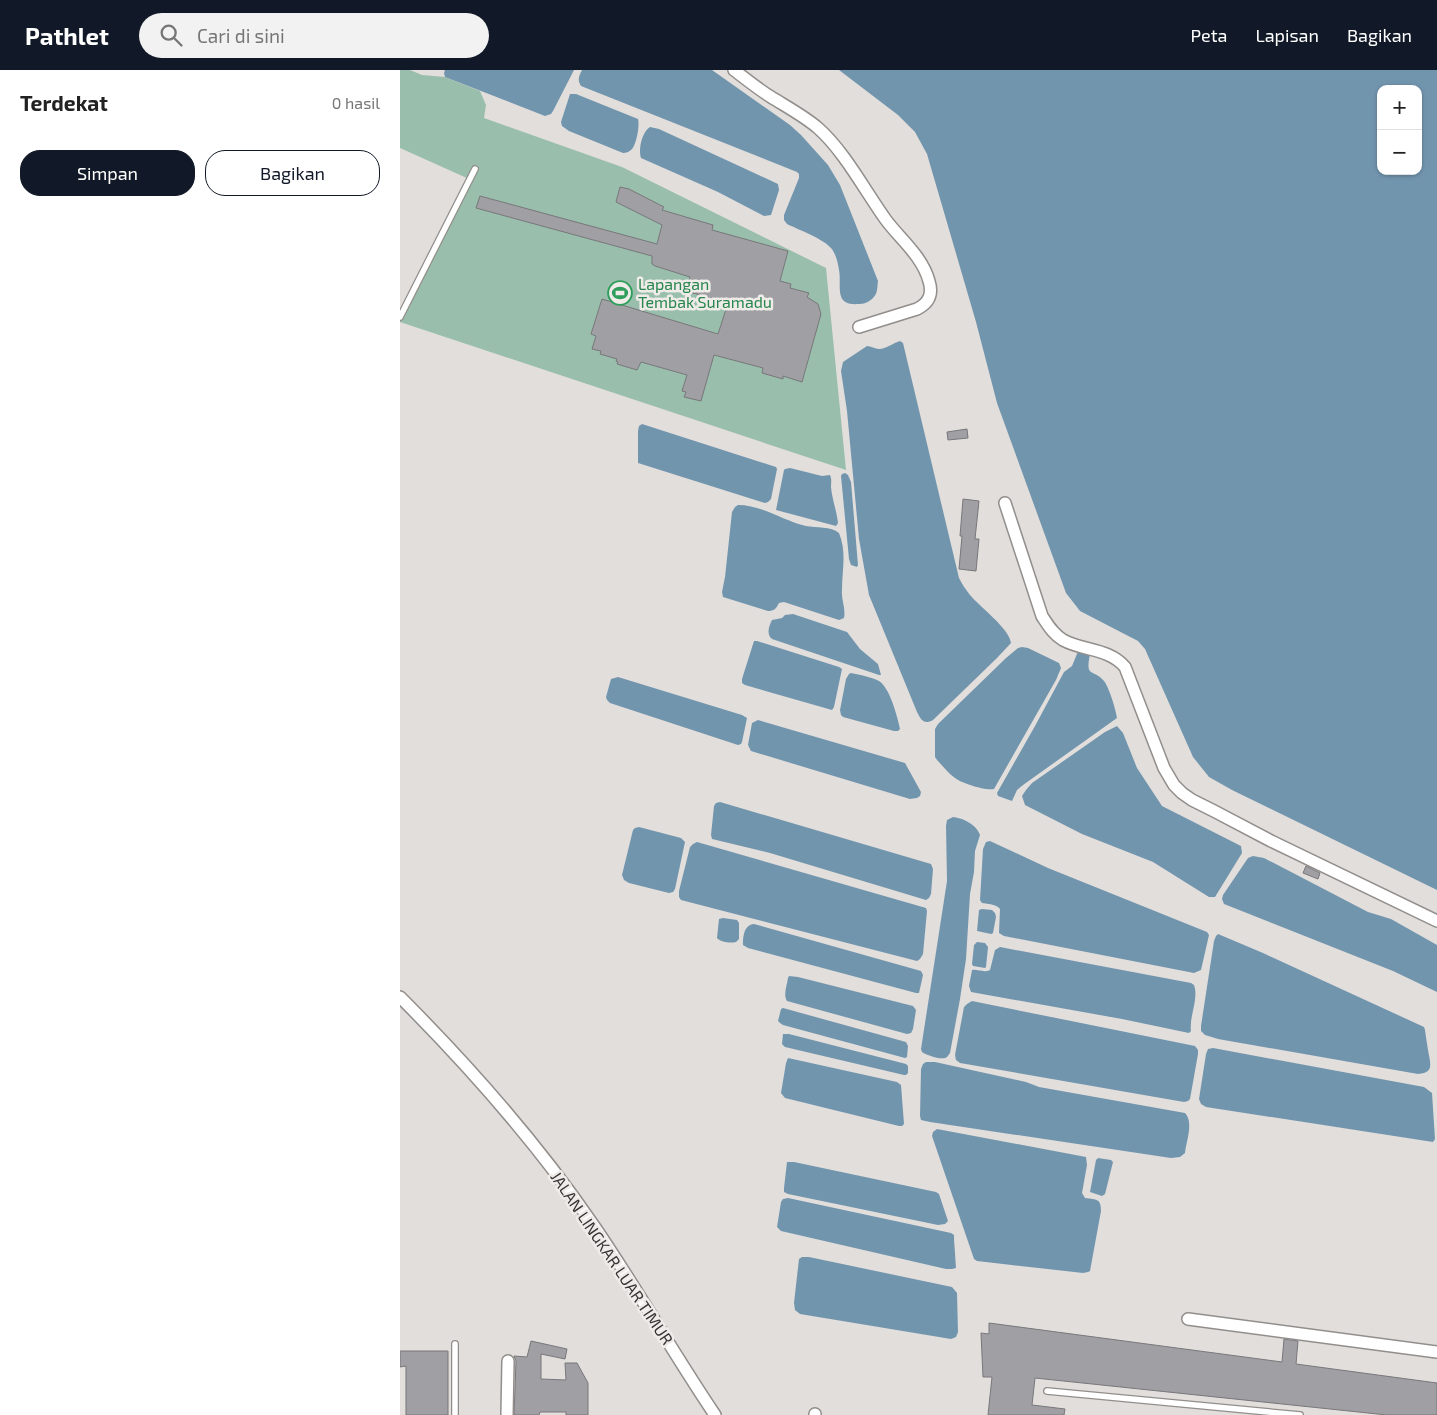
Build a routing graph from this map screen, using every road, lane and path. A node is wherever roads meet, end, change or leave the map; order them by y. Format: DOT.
graph roads {
  1 [pos="734,70"];
  2 [pos="475,169"];
  3 [pos="400,317"];
  4 [pos="859,327"];
  5 [pos="1005,503"];
  6 [pos="1437,921"];
  7 [pos="400,997"];
  8 [pos="1188,1319"];
  9 [pos="455,1344"];
  10 [pos="1437,1352"];
  11 [pos="508,1361"];
  12 [pos="1047,1390"];
  13 [pos="455,1415"];
  14 [pos="507,1415"];
  15 [pos="714,1415"];
  16 [pos="1300,1415"];
  1 -- 4 [label="street"];
  2 -- 3 [label="lane"];
  5 -- 6 [label="street"];
  7 -- 15 [label="street, JALAN LINGKAR LUAR TIMUR"];
  8 -- 10 [label="street"];
  9 -- 13 [label="lane"];
  11 -- 14 [label="street"];
  12 -- 16 [label="lane"];
}
